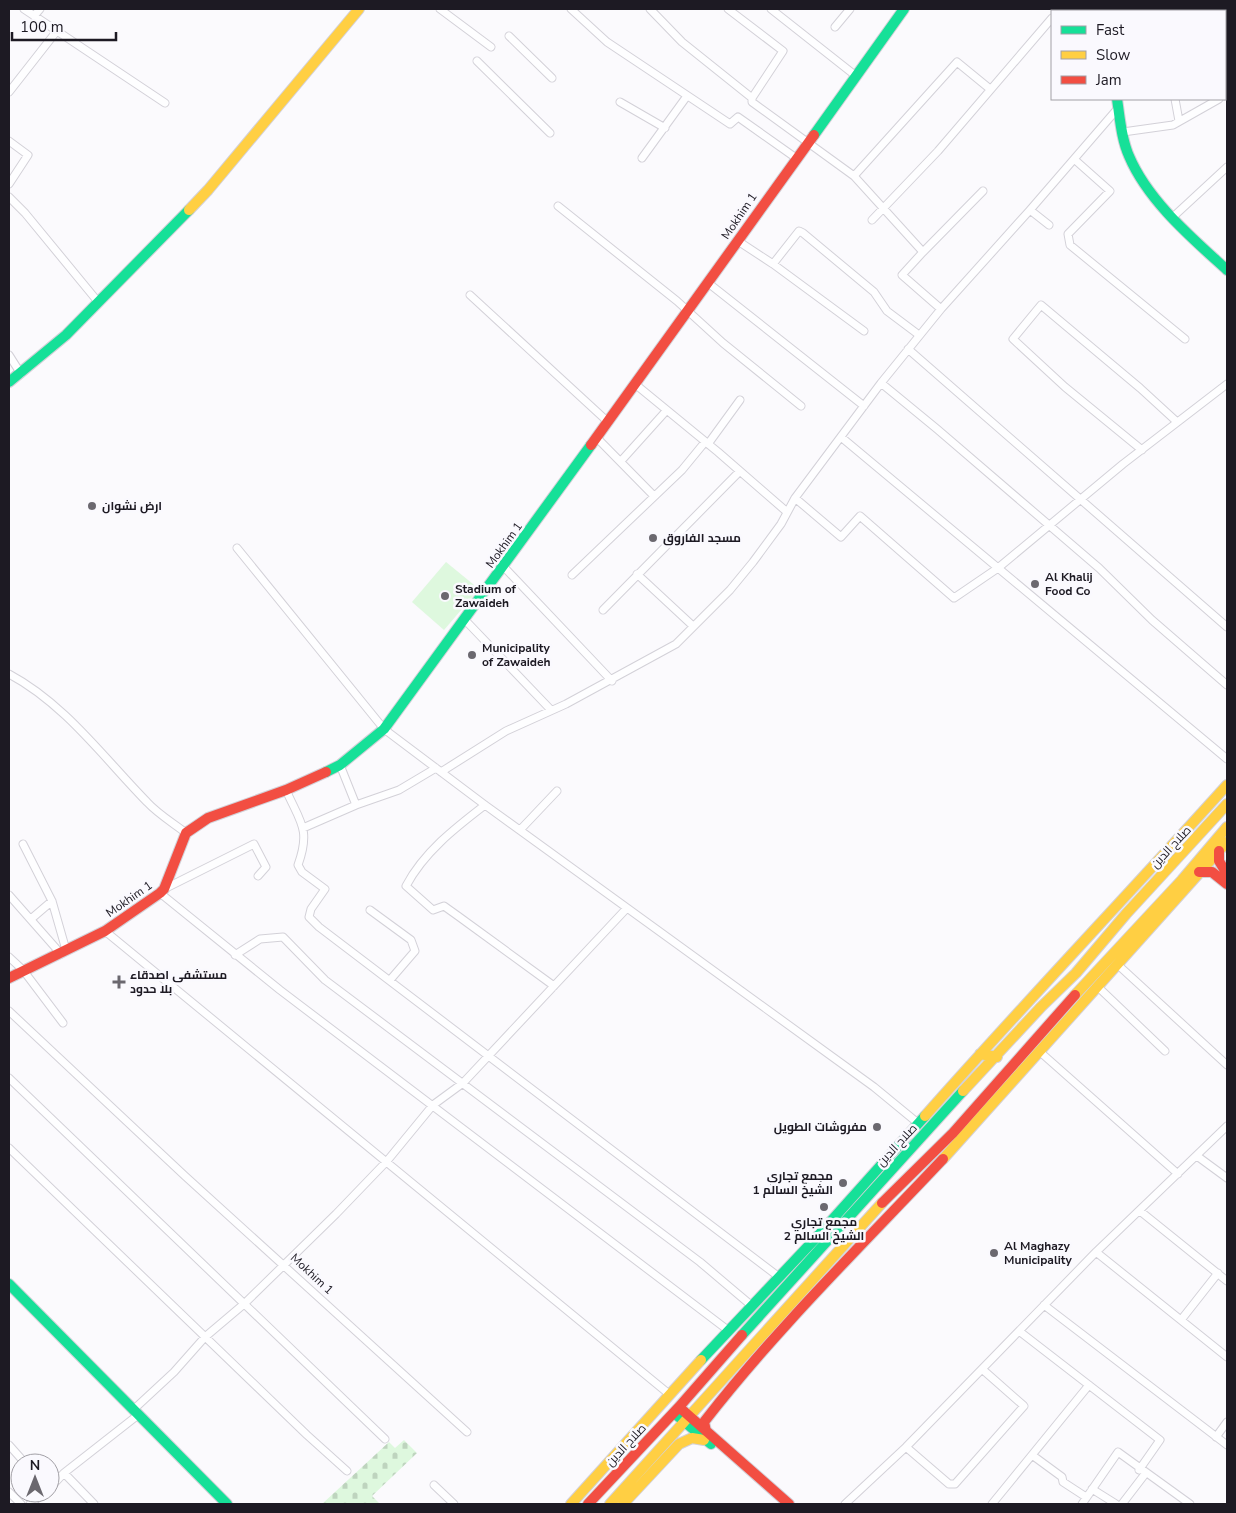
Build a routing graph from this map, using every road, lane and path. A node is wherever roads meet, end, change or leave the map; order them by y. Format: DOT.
graph roads {
  1 [pos="24,9"];
  2 [pos="40,9"];
  3 [pos="359,9"];
  4 [pos="440,9"];
  5 [pos="571,9"];
  6 [pos="650,9"];
  7 [pos="728,9"];
  8 [pos="770,9"];
  9 [pos="850,9"];
  10 [pos="904,9"];
  11 [pos="34,16"];
  12 [pos="1051,19"];
  13 [pos="835,27"];
  14 [pos="56,32"];
  15 [pos="509,36"];
  16 [pos="491,47"];
  17 [pos="476,61"];
  18 [pos="856,76"];
  19 [pos="552,78"];
  20 [pos="990,89"];
  21 [pos="9,92"];
  22 [pos="687,96"];
  23 [pos="752,98"];
  24 [pos="1174,100"];
  25 [pos="1217,100"];
  26 [pos="620,102"];
  27 [pos="165,103"];
  28 [pos="1118,103"];
  29 [pos="1179,121"];
  30 [pos="665,128"];
  31 [pos="1123,132"];
  32 [pos="550,133"];
  33 [pos="9,141"];
  34 [pos="807,142"];
  35 [pos="642,158"];
  36 [pos="796,158"];
  37 [pos="1074,159"];
  38 [pos="1227,167"];
  39 [pos="854,176"];
  40 [pos="9,184"];
  41 [pos="983,191"];
  42 [pos="9,198"];
  43 [pos="558,206"];
  44 [pos="884,208"];
  45 [pos="1030,210"];
  46 [pos="1174,216"];
  47 [pos="872,220"];
  48 [pos="1049,225"];
  49 [pos="738,241"];
  50 [pos="923,252"];
  51 [pos="773,264"];
  52 [pos="1227,270"];
  53 [pos="707,282"];
  54 [pos="470,295"];
  55 [pos="99,303"];
  56 [pos="940,309"];
  57 [pos="686,311"];
  58 [pos="864,331"];
  59 [pos="918,335"];
  60 [pos="1185,339"];
  61 [pos="908,349"];
  62 [pos="9,355"];
  63 [pos="21,374"];
  64 [pos="9,382"];
  65 [pos="881,383"];
  66 [pos="635,384"];
  67 [pos="1227,384"];
  68 [pos="740,400"];
  69 [pos="801,406"];
  70 [pos="864,406"];
  71 [pos="666,411"];
  72 [pos="607,421"];
  73 [pos="1176,421"];
  74 [pos="596,437"];
  75 [pos="840,437"];
  76 [pos="707,443"];
  77 [pos="1142,450"];
  78 [pos="621,461"];
  79 [pos="739,472"];
  80 [pos="654,496"];
  81 [pos="794,498"];
  82 [pos="1082,500"];
  83 [pos="786,512"];
  84 [pos="1048,525"];
  85 [pos="237,548"];
  86 [pos="504,567"];
  87 [pos="998,568"];
  88 [pos="637,574"];
  89 [pos="572,575"];
  90 [pos="603,610"];
  91 [pos="466,621"];
  92 [pos="693,626"];
  93 [pos="1227,627"];
  94 [pos="9,674"];
  95 [pos="612,680"];
  96 [pos="1227,685"];
  97 [pos="551,710"];
  98 [pos="384,728"];
  99 [pos="1227,758"];
  100 [pos="340,765"];
  101 [pos="439,770"];
  102 [pos="1227,785"];
  103 [pos="286,790"];
  104 [pos="557,792"];
  105 [pos="1227,804"];
  106 [pos="356,805"];
  107 [pos="484,805"];
  108 [pos="1227,827"];
  109 [pos="303,828"];
  110 [pos="520,830"];
  111 [pos="186,833"];
  112 [pos="1227,842"];
  113 [pos="23,844"];
  114 [pos="1219,850"];
  115 [pos="1181,856"];
  116 [pos="1195,870"];
  117 [pos="1227,874"];
  118 [pos="258,876"];
  119 [pos="1227,884"];
  120 [pos="162,891"];
  121 [pos="9,895"];
  122 [pos="52,901"];
  123 [pos="627,908"];
  124 [pos="370,910"];
  125 [pos="31,919"];
  126 [pos="106,931"];
  127 [pos="64,952"];
  128 [pos="235,955"];
  129 [pos="9,957"];
  130 [pos="1117,964"];
  131 [pos="23,970"];
  132 [pos="1076,973"];
  133 [pos="9,978"];
  134 [pos="390,980"];
  135 [pos="554,986"];
  136 [pos="1083,986"];
  137 [pos="1097,986"];
  138 [pos="9,1011"];
  139 [pos="63,1023"];
  140 [pos="1039,1051"];
  141 [pos="1165,1051"];
  142 [pos="980,1054"];
  143 [pos="489,1055"];
  144 [pos="997,1057"];
  145 [pos="1227,1065"];
  146 [pos="9,1078"];
  147 [pos="464,1083"];
  148 [pos="433,1105"];
  149 [pos="919,1124"];
  150 [pos="1226,1129"];
  151 [pos="9,1148"];
  152 [pos="1197,1156"];
  153 [pos="387,1161"];
  154 [pos="1178,1174"];
  155 [pos="1227,1178"];
  156 [pos="1140,1211"];
  157 [pos="832,1238"];
  158 [pos="815,1239"];
  159 [pos="1096,1252"];
  160 [pos="283,1265"];
  161 [pos="1218,1273"];
  162 [pos="779,1277"];
  163 [pos="1227,1281"];
  164 [pos="9,1284"];
  165 [pos="244,1304"];
  166 [pos="1044,1305"];
  167 [pos="752,1306"];
  168 [pos="1180,1320"];
  169 [pos="728,1331"];
  170 [pos="1019,1331"];
  171 [pos="206,1337"];
  172 [pos="1227,1357"];
  173 [pos="982,1369"];
  174 [pos="1089,1385"];
  175 [pos="669,1394"];
  176 [pos="677,1410"];
  177 [pos="135,1413"];
  178 [pos="687,1419"];
  179 [pos="1227,1422"];
  180 [pos="467,1432"];
  181 [pos="707,1436"];
  182 [pos="1216,1436"];
  183 [pos="385,1439"];
  184 [pos="1227,1445"];
  185 [pos="906,1447"];
  186 [pos="1032,1455"];
  187 [pos="347,1471"];
  188 [pos="1142,1472"];
  189 [pos="64,1473"];
  190 [pos="60,1477"];
  191 [pos="434,1485"];
  192 [pos="1092,1489"];
  193 [pos="9,1492"];
  194 [pos="1086,1497"];
  195 [pos="21,1504"];
  196 [pos="94,1504"];
  197 [pos="228,1504"];
  198 [pos="454,1504"];
  199 [pos="571,1504"];
  200 [pos="588,1504"];
  201 [pos="610,1504"];
  202 [pos="623,1504"];
  203 [pos="779,1504"];
  204 [pos="789,1504"];
  205 [pos="846,1504"];
  206 [pos="992,1504"];
  207 [pos="1082,1504"];
  208 [pos="1116,1504"];
  209 [pos="1122,1504"];
  210 [pos="1190,1504"];
  1 -- 11 [label="street"];
  2 -- 11 [label="street"];
  3 -- 55 [label="main road"];
  4 -- 16 [label="street"];
  5 -- 22 [label="street"];
  6 -- 23 [label="street"];
  7 -- 23 [label="street"];
  8 -- 18 [label="street"];
  9 -- 13 [label="street"];
  10 -- 18 [label="main road, Mokhim 1"];
  11 -- 14 [label="street"];
  12 -- 20 [label="street"];
  14 -- 21 [label="street"];
  14 -- 27 [label="street"];
  15 -- 19 [label="street"];
  17 -- 32 [label="street"];
  18 -- 34 [label="main road, Mokhim 1"];
  20 -- 39 [label="street"];
  20 -- 44 [label="street"];
  22 -- 30 [label="street"];
  22 -- 36 [label="street"];
  23 -- 34 [label="street"];
  24 -- 29 [label="street"];
  25 -- 29 [label="street"];
  26 -- 30 [label="street"];
  28 -- 31 [label="main road"];
  28 -- 37 [label="street"];
  29 -- 31 [label="street"];
  30 -- 35 [label="street"];
  31 -- 46 [label="main road"];
  33 -- 40 [label="street"];
  34 -- 36 [label="main road, Mokhim 1"];
  34 -- 39 [label="street"];
  36 -- 49 [label="main road, Mokhim 1"];
  37 -- 45 [label="street"];
  37 -- 60 [label="street"];
  38 -- 46 [label="street"];
  39 -- 44 [label="street"];
  41 -- 50 [label="street"];
  42 -- 55 [label="street"];
  43 -- 57 [label="street"];
  44 -- 47 [label="street"];
  44 -- 50 [label="street"];
  45 -- 48 [label="street"];
  45 -- 56 [label="street"];
  46 -- 52 [label="main road"];
  49 -- 51 [label="street"];
  49 -- 53 [label="main road, Mokhim 1"];
  50 -- 56 [label="street"];
  51 -- 58 [label="street"];
  51 -- 59 [label="street"];
  53 -- 57 [label="main road, Mokhim 1"];
  53 -- 70 [label="street"];
  54 -- 72 [label="street"];
  55 -- 63 [label="main road"];
  56 -- 59 [label="street"];
  57 -- 66 [label="main road, Mokhim 1"];
  57 -- 69 [label="street"];
  59 -- 61 [label="street"];
  61 -- 65 [label="street"];
  61 -- 82 [label="street"];
  62 -- 63 [label="street"];
  63 -- 64 [label="main road"];
  65 -- 70 [label="street"];
  65 -- 84 [label="street"];
  66 -- 71 [label="street"];
  66 -- 72 [label="main road, Mokhim 1"];
  67 -- 73 [label="street"];
  68 -- 76 [label="street"];
  70 -- 75 [label="street"];
  71 -- 76 [label="street"];
  71 -- 78 [label="street"];
  72 -- 74 [label="main road, Mokhim 1"];
  73 -- 77 [label="street"];
  73 -- 77 [label="street"];
  74 -- 78 [label="street"];
  74 -- 86 [label="main road, Mokhim 1"];
  75 -- 81 [label="street"];
  75 -- 87 [label="street"];
  76 -- 79 [label="street"];
  76 -- 80 [label="street"];
  77 -- 82 [label="street"];
  78 -- 80 [label="street"];
  79 -- 83 [label="street"];
  79 -- 88 [label="street"];
  80 -- 89 [label="street"];
  81 -- 83 [label="street"];
  81 -- 87 [label="street"];
  82 -- 84 [label="street"];
  82 -- 93 [label="street"];
  83 -- 92 [label="street"];
  84 -- 87 [label="street"];
  84 -- 96 [label="street"];
  85 -- 98 [label="street"];
  86 -- 91 [label="main road, Mokhim 1"];
  86 -- 95 [label="street"];
  87 -- 99 [label="street"];
  88 -- 90 [label="street"];
  88 -- 92 [label="street"];
  91 -- 97 [label="street"];
  91 -- 98 [label="main road, Mokhim 1"];
  92 -- 95 [label="street"];
  94 -- 111 [label="street"];
  95 -- 97 [label="street"];
  97 -- 101 [label="street"];
  98 -- 100 [label="main road, Mokhim 1"];
  98 -- 101 [label="street"];
  100 -- 103 [label="main road, Mokhim 1"];
  100 -- 106 [label="street"];
  101 -- 106 [label="street"];
  101 -- 107 [label="street"];
  102 -- 142 [label="main road"];
  103 -- 109 [label="street"];
  103 -- 111 [label="main road, Mokhim 1"];
  104 -- 110 [label="street"];
  105 -- 115 [label="main road, صلاح الدين"];
  106 -- 109 [label="street"];
  107 -- 110 [label="street"];
  107 -- 135 [label="street"];
  108 -- 116 [label="main road"];
  109 -- 134 [label="street"];
  110 -- 123 [label="street"];
  111 -- 120 [label="main road, Mokhim 1"];
  112 -- 114 [label="main road"];
  113 -- 122 [label="street"];
  114 -- 116 [label="main road"];
  114 -- 117 [label="main road"];
  115 -- 116 [label="main road"];
  115 -- 132 [label="main road, صلاح الدين"];
  116 -- 119 [label="main road"];
  116 -- 130 [label="main road"];
  116 -- 136 [label="main road"];
  118 -- 120 [label="street"];
  120 -- 126 [label="main road, Mokhim 1"];
  120 -- 128 [label="street"];
  121 -- 125 [label="street"];
  122 -- 125 [label="street"];
  122 -- 127 [label="street"];
  123 -- 135 [label="street"];
  123 -- 149 [label="street"];
  124 -- 134 [label="street"];
  125 -- 127 [label="street"];
  126 -- 127 [label="main road, Mokhim 1"];
  126 -- 153 [label="street"];
  127 -- 131 [label="main road, Mokhim 1"];
  128 -- 147 [label="street"];
  128 -- 148 [label="street"];
  129 -- 131 [label="street"];
  130 -- 137 [label="main road"];
  130 -- 145 [label="street"];
  131 -- 133 [label="main road, Mokhim 1"];
  131 -- 139 [label="street"];
  132 -- 136 [label="main road"];
  132 -- 144 [label="main road, صلاح الدين"];
  134 -- 143 [label="street"];
  135 -- 143 [label="street"];
  136 -- 178 [label="main road"];
  137 -- 140 [label="main road"];
  137 -- 141 [label="street"];
  138 -- 160 [label="street, Mokhim 1"];
  140 -- 154 [label="street"];
  140 -- 181 [label="main road"];
  142 -- 144 [label="main road"];
  142 -- 149 [label="main road"];
  143 -- 147 [label="street"];
  143 -- 162 [label="street"];
  144 -- 157 [label="main road, صلاح الدين"];
  146 -- 165 [label="street"];
  147 -- 148 [label="street"];
  147 -- 167 [label="street"];
  148 -- 153 [label="street"];
  148 -- 169 [label="street"];
  149 -- 158 [label="main road"];
  150 -- 152 [label="street"];
  151 -- 171 [label="street"];
  152 -- 154 [label="street"];
  152 -- 155 [label="street"];
  153 -- 160 [label="street"];
  153 -- 175 [label="street"];
  154 -- 156 [label="street"];
  156 -- 159 [label="street"];
  156 -- 161 [label="street"];
  157 -- 158 [label="main road"];
  157 -- 176 [label="main road, صلاح الدين"];
  158 -- 162 [label="main road"];
  159 -- 166 [label="street"];
  159 -- 168 [label="street"];
  160 -- 165 [label="street"];
  160 -- 180 [label="street, Mokhim 1"];
  161 -- 163 [label="street"];
  161 -- 168 [label="street"];
  162 -- 167 [label="main road"];
  164 -- 177 [label="main road"];
  165 -- 171 [label="street"];
  165 -- 183 [label="street"];
  166 -- 170 [label="street"];
  166 -- 182 [label="street"];
  167 -- 169 [label="main road"];
  168 -- 172 [label="street"];
  169 -- 175 [label="main road"];
  170 -- 173 [label="street"];
  170 -- 174 [label="street"];
  171 -- 177 [label="street"];
  171 -- 187 [label="street"];
  173 -- 185 [label="street"];
  173 -- 185 [label="street"];
  174 -- 186 [label="street"];
  174 -- 188 [label="street"];
  175 -- 199 [label="main road"];
  176 -- 178 [label="main road"];
  176 -- 200 [label="main road, صلاح الدين"];
  177 -- 189 [label="street"];
  177 -- 197 [label="main road"];
  178 -- 181 [label="main road"];
  178 -- 201 [label="main road"];
  179 -- 182 [label="street"];
  181 -- 202 [label="main road"];
  181 -- 203 [label="main road"];
  181 -- 204 [label="main road"];
  182 -- 184 [label="street"];
  185 -- 205 [label="street"];
  186 -- 194 [label="street"];
  186 -- 206 [label="street"];
  188 -- 192 [label="street"];
  188 -- 209 [label="street"];
  188 -- 210 [label="street"];
  189 -- 190 [label="street"];
  189 -- 196 [label="street"];
  191 -- 198 [label="street"];
  192 -- 194 [label="street"];
  192 -- 208 [label="street"];
  193 -- 195 [label="street"];
  194 -- 207 [label="street"];
}
